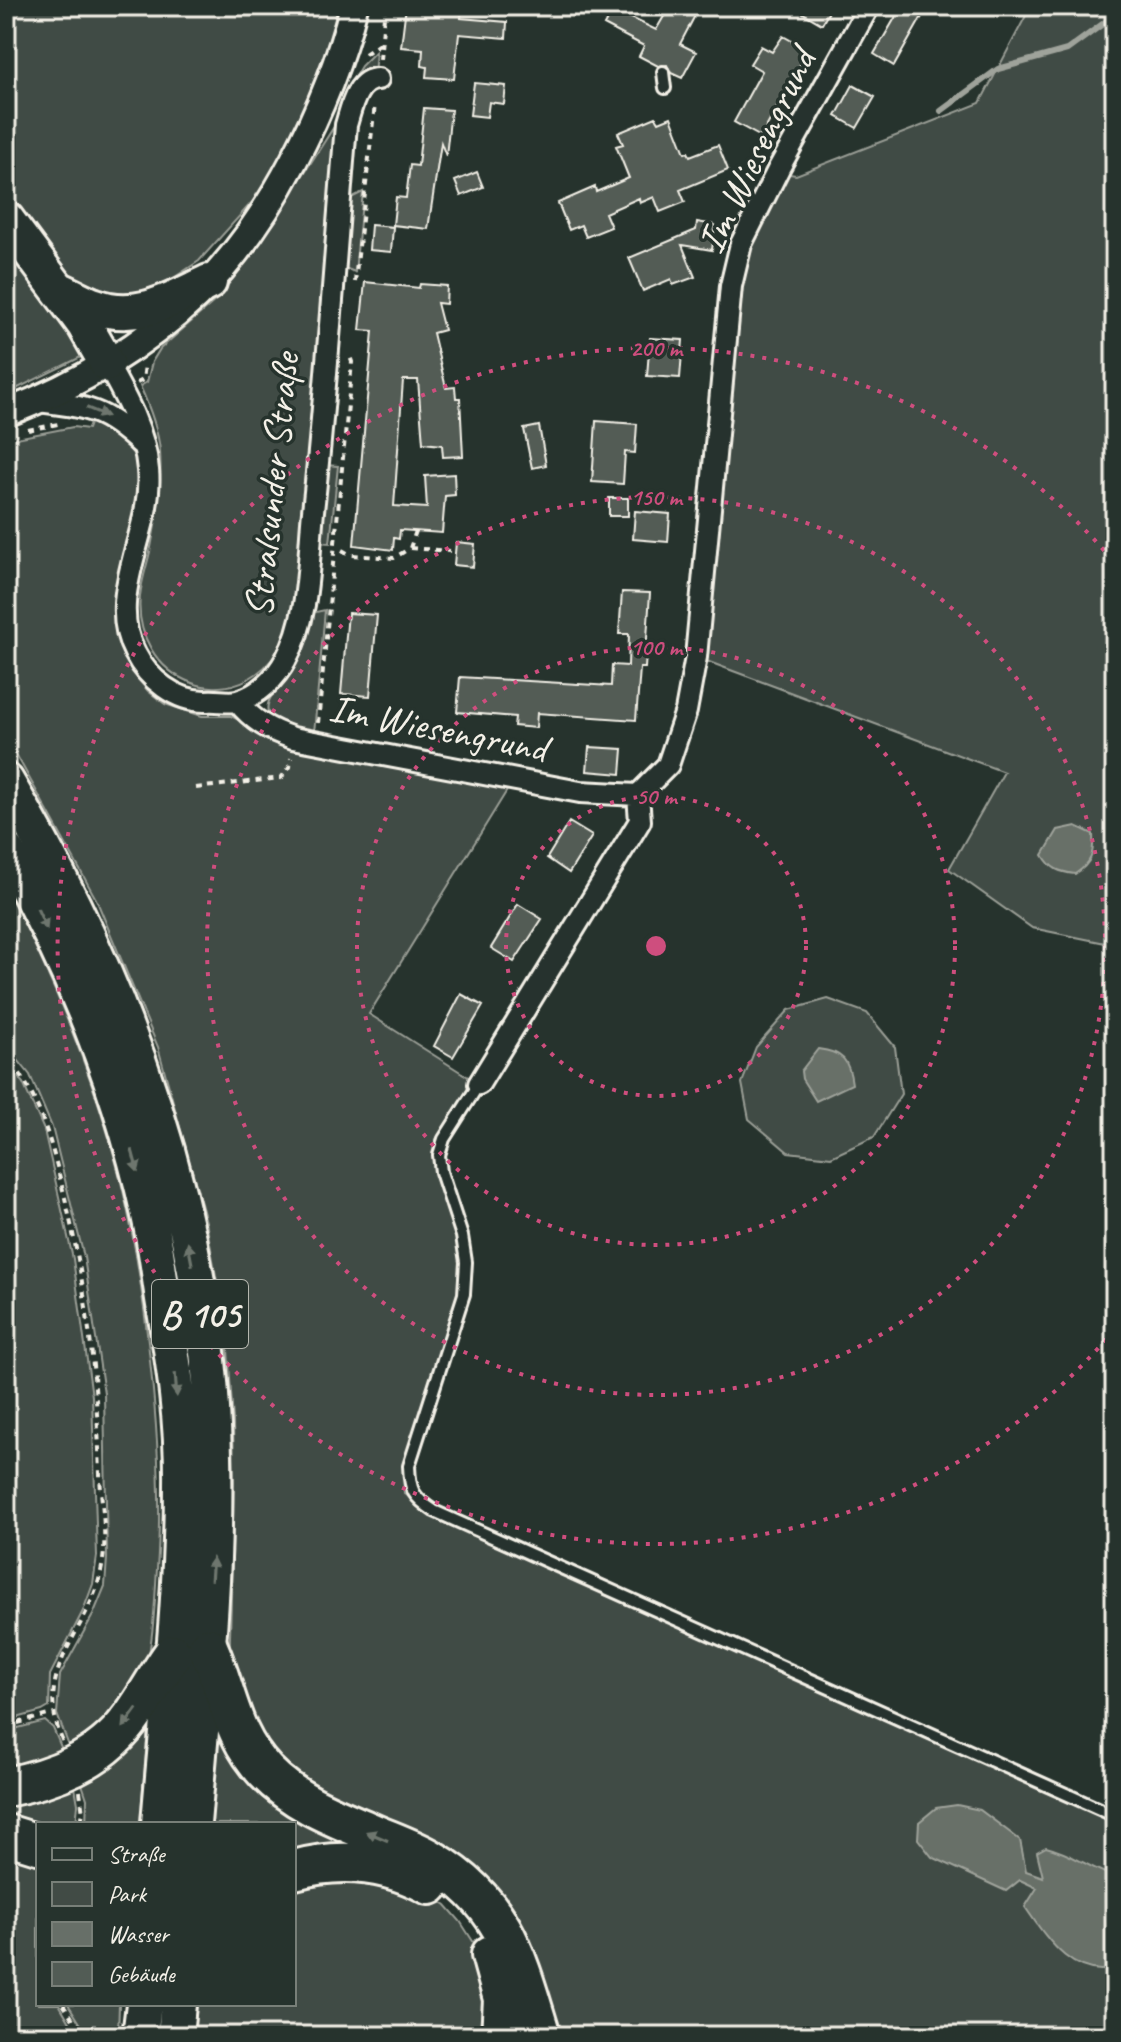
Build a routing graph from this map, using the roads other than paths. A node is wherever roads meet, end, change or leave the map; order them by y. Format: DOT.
graph roads {
  1 [pos="354,6"];
  2 [pos="869,6"];
  3 [pos="663,72"];
  4 [pos="378,79"];
  5 [pos="665,88"];
  6 [pos="6,219"];
  7 [pos="209,282"];
  8 [pos="58,289"];
  9 [pos="107,364"];
  10 [pos="38,401"];
  11 [pos="6,413"];
  12 [pos="144,447"];
  13 [pos="237,701"];
  14 [pos="6,781"];
  15 [pos="638,795"];
  16 [pos="6,850"];
  17 [pos="479,1084"];
  18 [pos="190,1650"];
  19 [pos="6,1787"];
  20 [pos="1115,1816"];
  21 [pos="159,1822"];
  22 [pos="193,1822"];
  23 [pos="6,1834"];
  24 [pos="36,1843"];
  25 [pos="296,1870"];
  26 [pos="144,2006"];
  27 [pos="178,2006"];
  28 [pos="140,2036"];
  29 [pos="175,2036"];
  30 [pos="501,2036"];
  31 [pos="541,2036"];
  1 -- 7 [label="street"];
  2 -- 15 [label="street, Im Wiesengrund"];
  3 -- 5 [label="lane"];
  4 -- 13 [label="street, Stralsunder Straße"];
  6 -- 8 [label="highway"];
  7 -- 8 [label="highway"];
  7 -- 9 [label="street"];
  8 -- 9 [label="highway"];
  9 -- 10 [label="street"];
  9 -- 12 [label="street"];
  10 -- 11 [label="street"];
  10 -- 12 [label="street, one-way"];
  12 -- 13 [label="street"];
  13 -- 15 [label="street, Im Wiesengrund"];
  18 -- 14 [label="highway, B 105, one-way"];
  15 -- 17 [label="street"];
  16 -- 18 [label="highway, B 105, one-way"];
  17 -- 20 [label="lane"];
  18 -- 19 [label="highway, one-way"];
  18 -- 21 [label="highway, B 105"];
  18 -- 22 [label="highway, B 105"];
  31 -- 18 [label="highway, one-way"];
  23 -- 24 [label="highway"];
  25 -- 30 [label="highway"];
  26 -- 28 [label="highway"];
  27 -- 29 [label="highway"];
}
